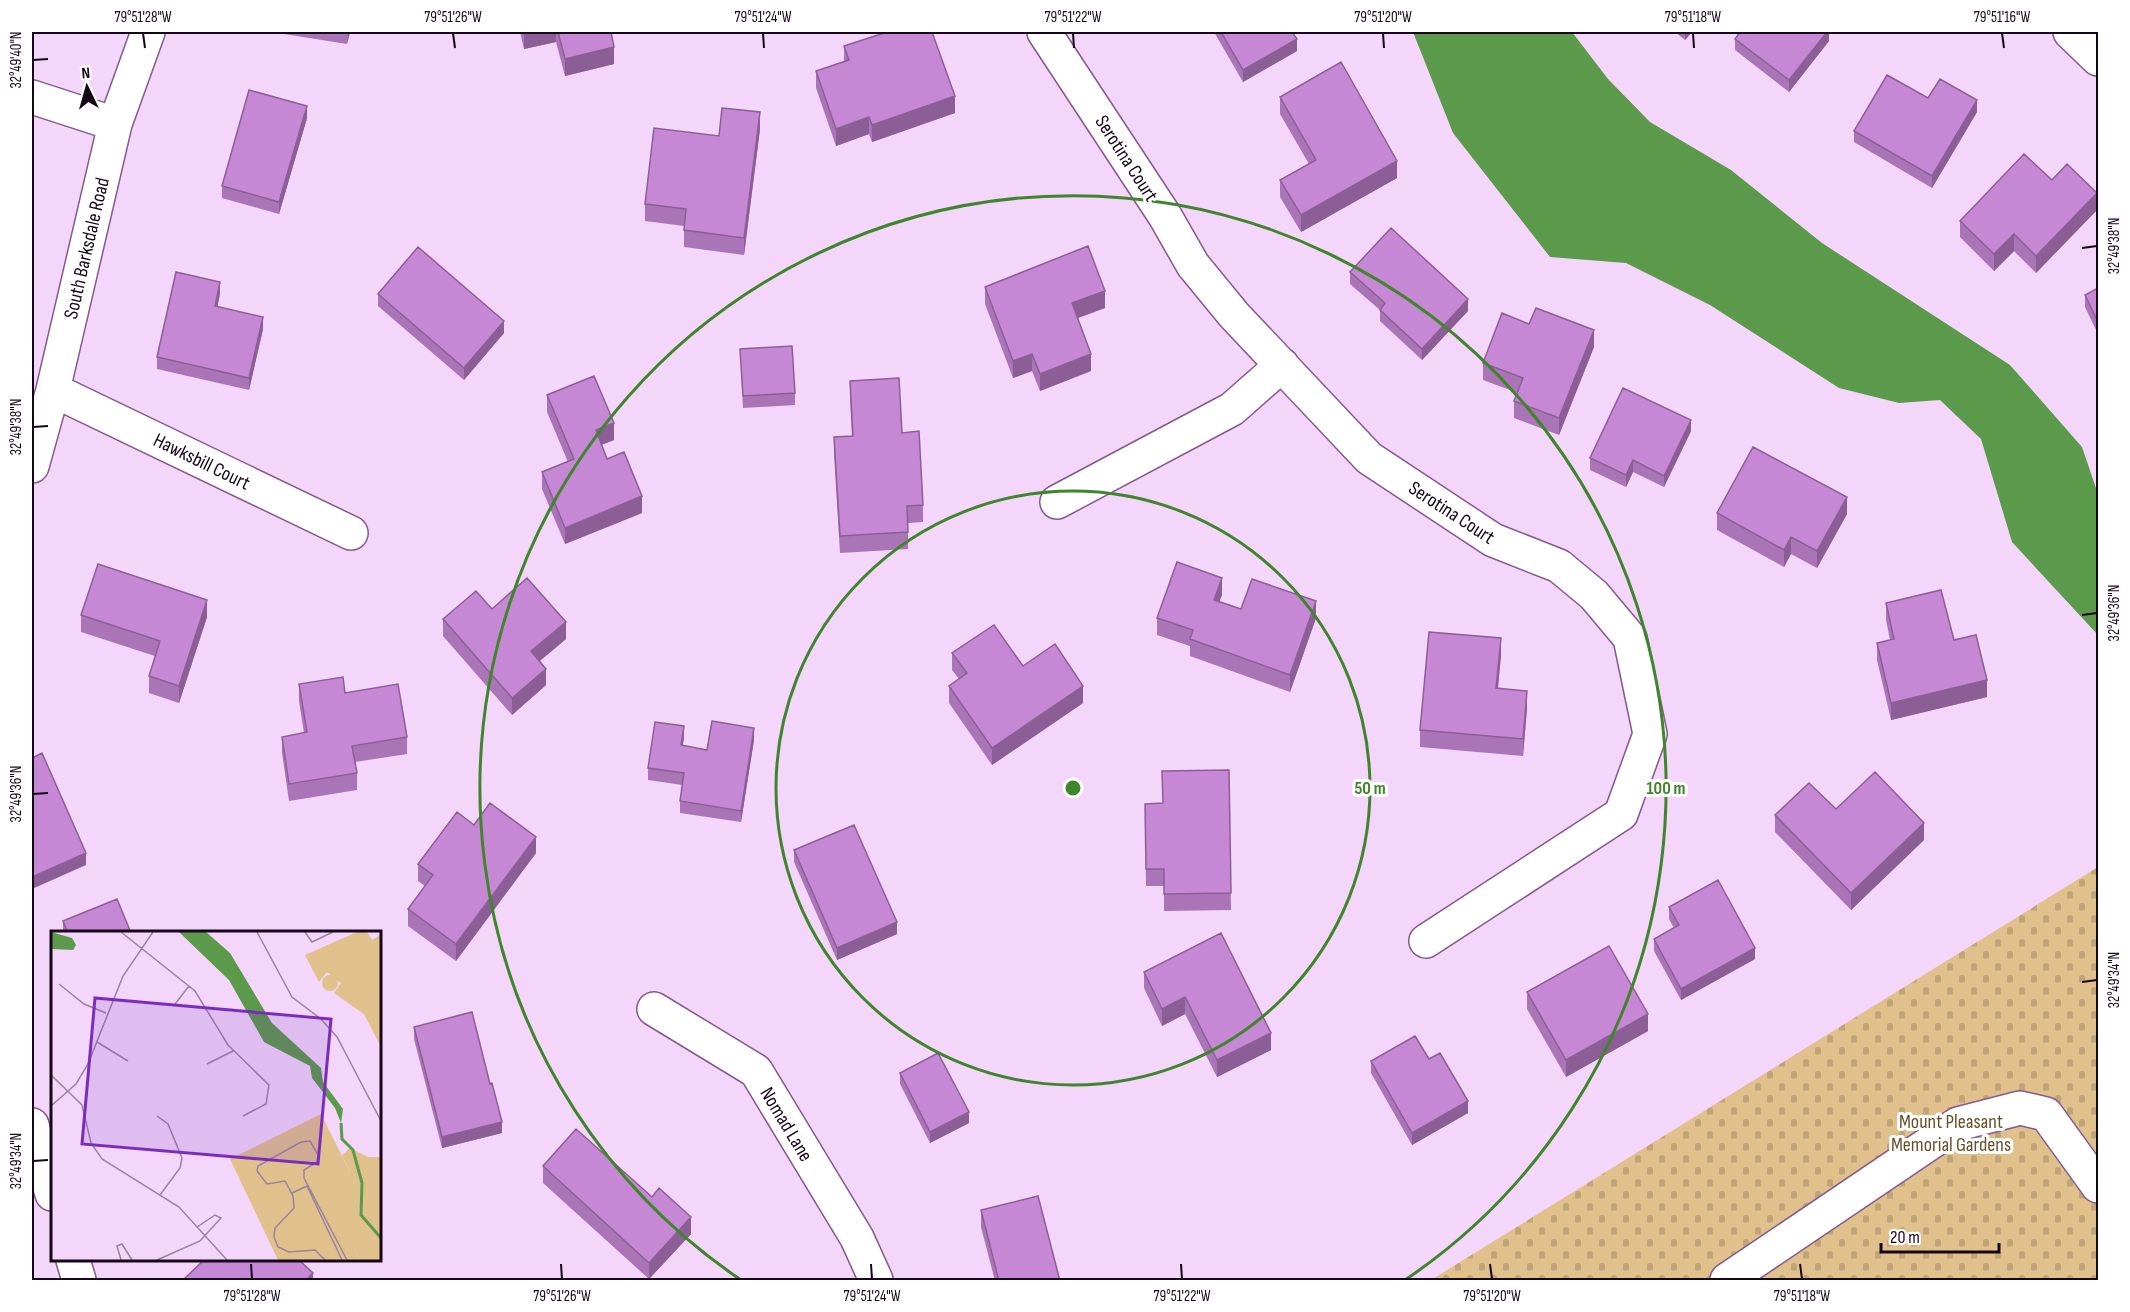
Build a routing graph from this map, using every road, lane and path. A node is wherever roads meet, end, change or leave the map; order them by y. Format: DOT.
graph roads {
  1 [pos="148,32"];
  2 [pos="1044,32"];
  3 [pos="2070,32"];
  4 [pos="2098,59"];
  5 [pos="32,97"];
  6 [pos="115,124"];
  7 [pos="1282,365"];
  8 [pos="53,390"];
  9 [pos="32,466"];
  10 [pos="1057,502"];
  11 [pos="351,533"];
  12 [pos="1426,941"];
  13 [pos="654,1009"];
  14 [pos="32,1125"];
  15 [pos="2098,1186"];
  16 [pos="51,1191"];
  17 [pos="72,1261"];
  18 [pos="79,1281"];
  19 [pos="876,1281"];
  20 [pos="1727,1281"];
  1 -- 6 [label="street, South Barksdale Road"];
  2 -- 7 [label="street, Serotina Court"];
  3 -- 4 [label="street"];
  5 -- 6 [label="street"];
  6 -- 8 [label="street, South Barksdale Road"];
  7 -- 10 [label="street"];
  7 -- 12 [label="street, Serotina Court"];
  8 -- 9 [label="street, South Barksdale Road"];
  8 -- 11 [label="street, Hawksbill Court"];
  13 -- 19 [label="street, Nomad Lane"];
  14 -- 16 [label="street"];
  15 -- 20 [label="street"];
  17 -- 18 [label="street"];
}
